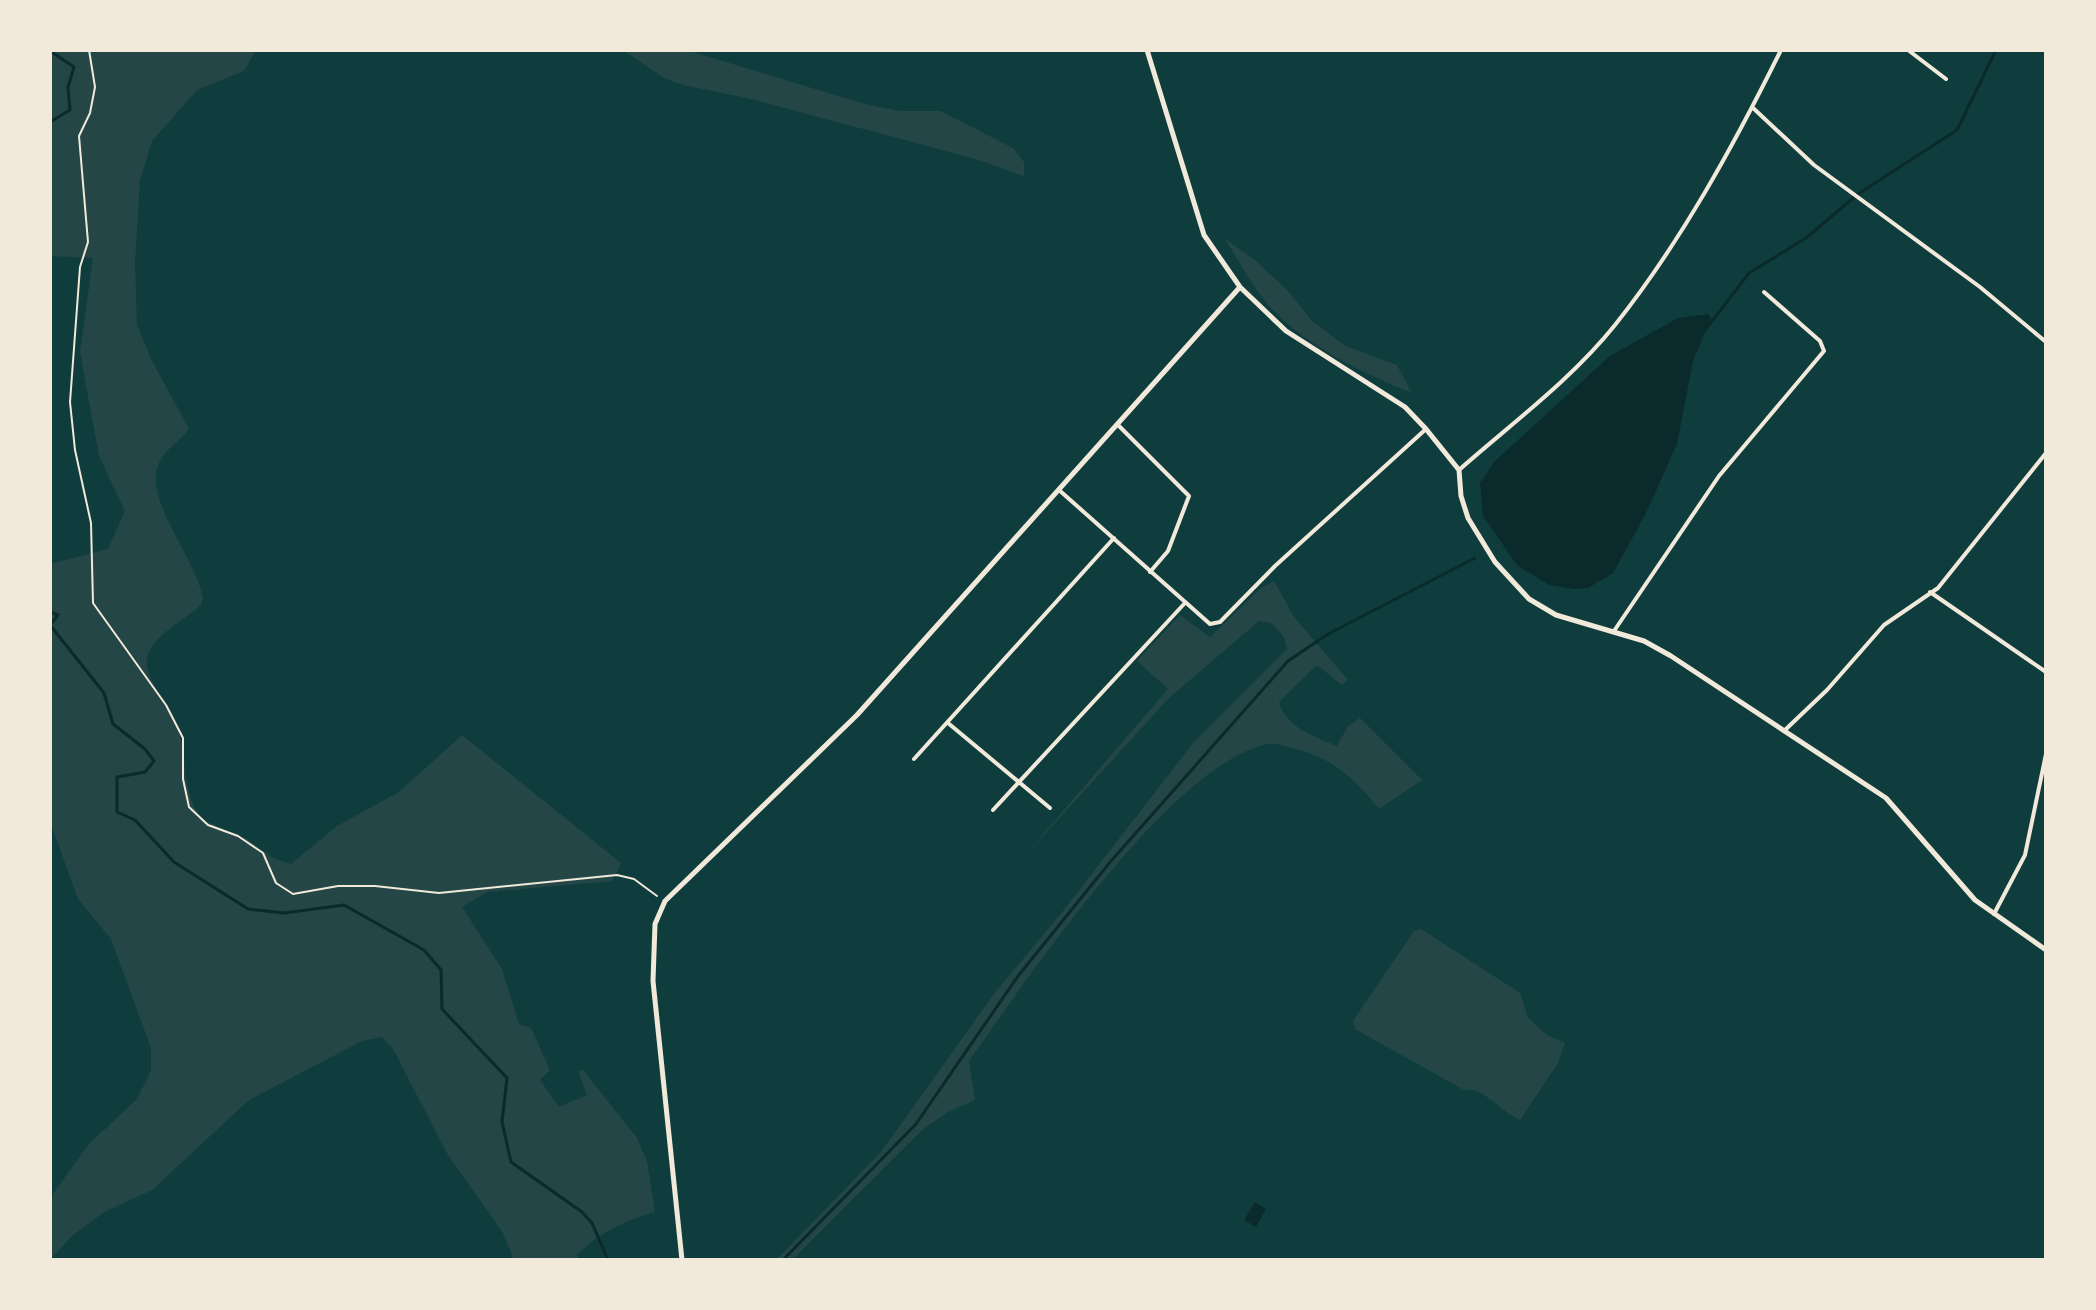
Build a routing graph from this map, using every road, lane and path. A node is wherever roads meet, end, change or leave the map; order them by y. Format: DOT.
graph roads {
  1 [pos="89,50"];
  2 [pos="1147,50"];
  3 [pos="1781,50"];
  4 [pos="1908,50"];
  5 [pos="1946,79"];
  6 [pos="1752,107"];
  7 [pos="1240,287"];
  8 [pos="1764,292"];
  9 [pos="2046,342"];
  10 [pos="1118,425"];
  11 [pos="1426,429"];
  12 [pos="2046,453"];
  13 [pos="1459,470"];
  14 [pos="1059,490"];
  15 [pos="1114,538"];
  16 [pos="1150,572"];
  17 [pos="1930,592"];
  18 [pos="1184,604"];
  19 [pos="1614,631"];
  20 [pos="2046,672"];
  21 [pos="948,723"];
  22 [pos="1785,730"];
  23 [pos="2046,754"];
  24 [pos="914,759"];
  25 [pos="1020,782"];
  26 [pos="1050,808"];
  27 [pos="993,810"];
  28 [pos="665,901"];
  29 [pos="1994,914"];
  30 [pos="2046,950"];
  31 [pos="682,1260"];
  1 -- 28 [label="path"];
  2 -- 7 [label="street"];
  3 -- 6 [label="street"];
  4 -- 5 [label="street"];
  6 -- 9 [label="street"];
  6 -- 13 [label="street"];
  7 -- 10 [label="street"];
  7 -- 11 [label="street"];
  8 -- 19 [label="street"];
  10 -- 14 [label="street"];
  10 -- 16 [label="street"];
  11 -- 13 [label="street"];
  11 -- 18 [label="street"];
  12 -- 17 [label="street"];
  13 -- 19 [label="street"];
  14 -- 15 [label="street"];
  14 -- 28 [label="street"];
  15 -- 16 [label="street"];
  15 -- 21 [label="street"];
  16 -- 18 [label="street"];
  17 -- 20 [label="street"];
  17 -- 22 [label="street"];
  18 -- 25 [label="street"];
  19 -- 22 [label="street"];
  21 -- 24 [label="street"];
  21 -- 25 [label="street"];
  22 -- 29 [label="street"];
  23 -- 29 [label="street"];
  25 -- 26 [label="street"];
  25 -- 27 [label="street"];
  28 -- 31 [label="street"];
  29 -- 30 [label="street"];
}
